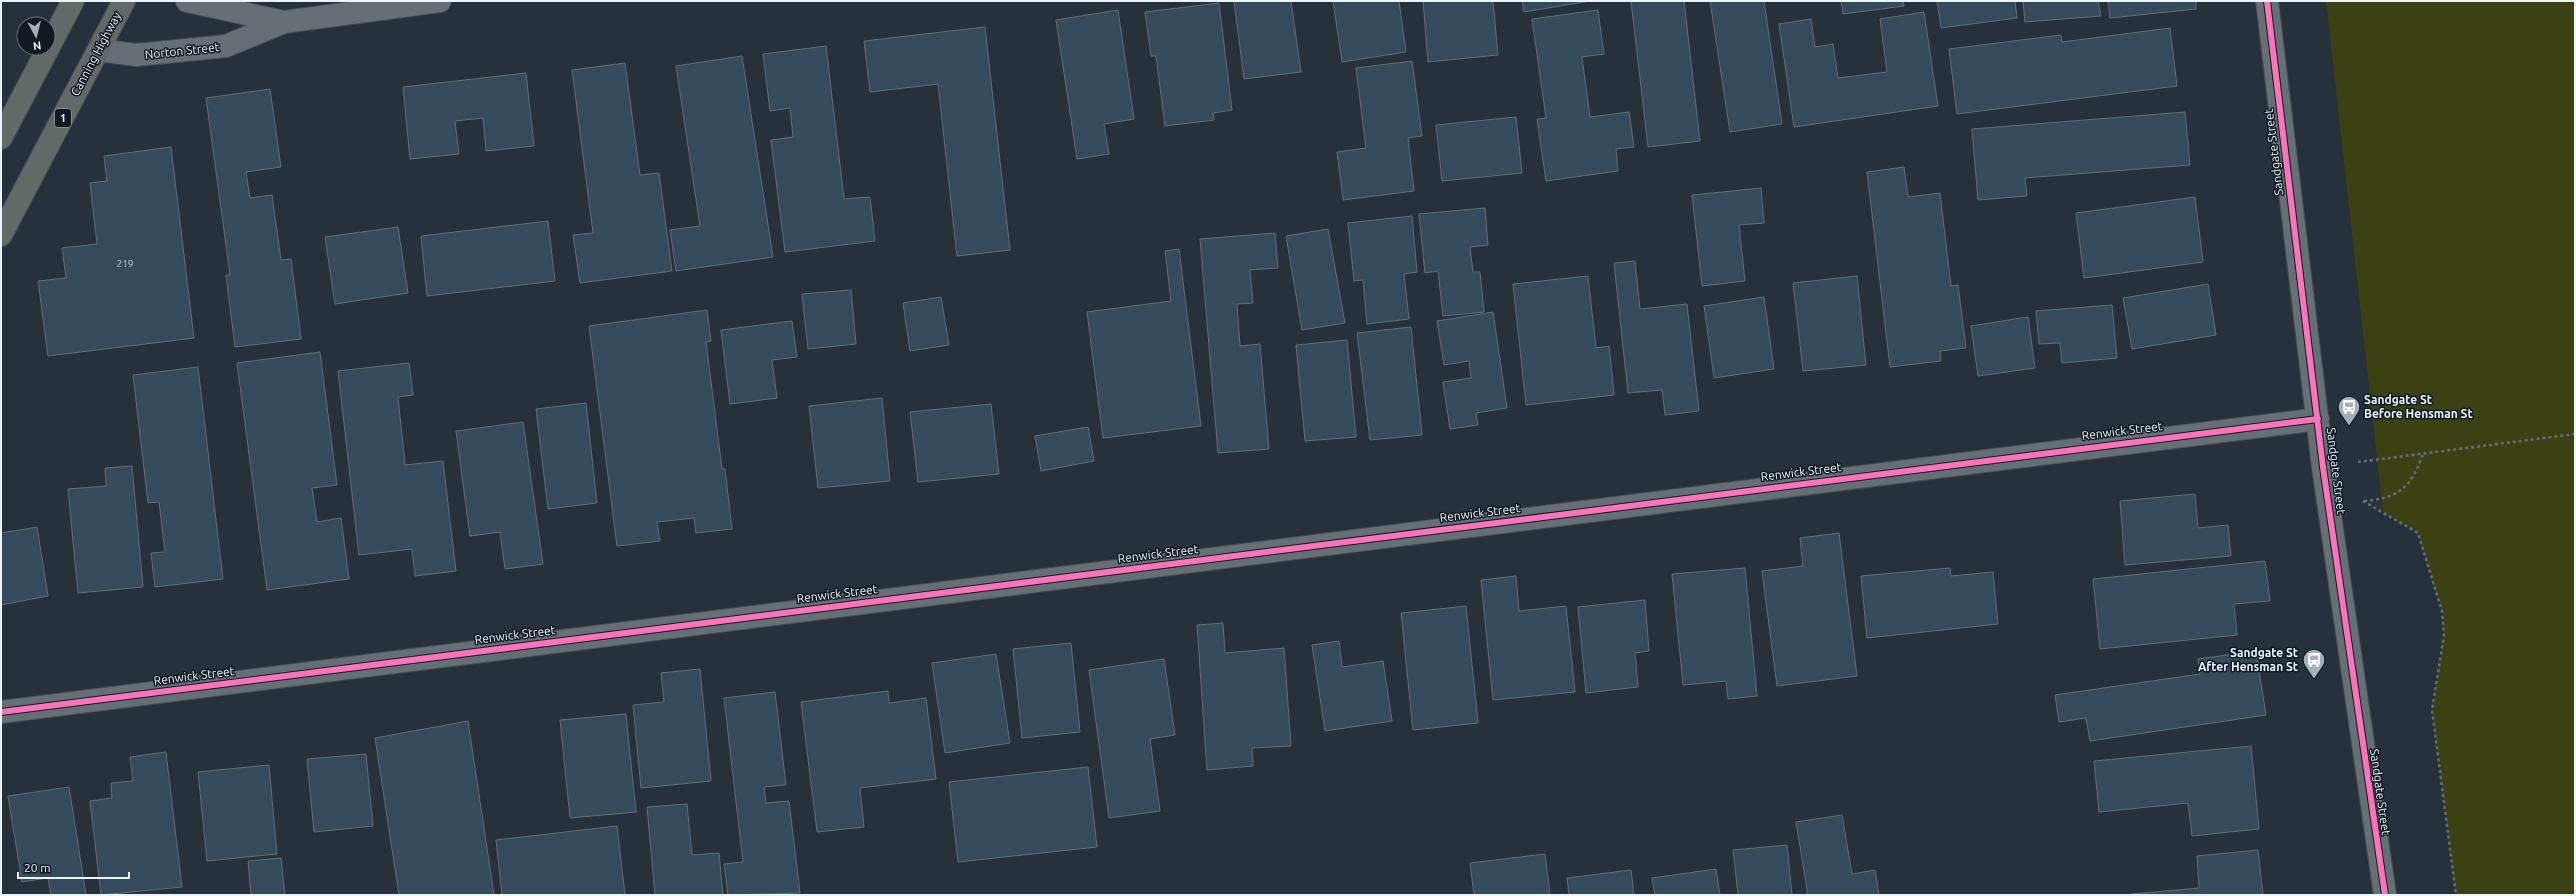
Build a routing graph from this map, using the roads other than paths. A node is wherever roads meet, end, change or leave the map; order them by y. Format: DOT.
graph roads {
  1 [pos="73,1"];
  2 [pos="124,1"];
  3 [pos="187,1"];
  4 [pos="440,1"];
  5 [pos="2267,1"];
  6 [pos="284,22"];
  7 [pos="99,50"];
  8 [pos="1,138"];
  9 [pos="1,234"];
  10 [pos="2318,419"];
  11 [pos="1,712"];
  12 [pos="2384,895"];
  1 -- 8 [label="highway"];
  2 -- 7 [label="highway, Canning Highway / 1"];
  3 -- 6 [label="street, Norton Street"];
  4 -- 6 [label="street, Norton Street"];
  5 -- 10 [label="street, Sandgate Street"];
  6 -- 7 [label="street, Norton Street"];
  7 -- 9 [label="highway, Canning Highway / 1"];
  10 -- 11 [label="street, Renwick Street"];
  10 -- 12 [label="street, Sandgate Street"];
}
